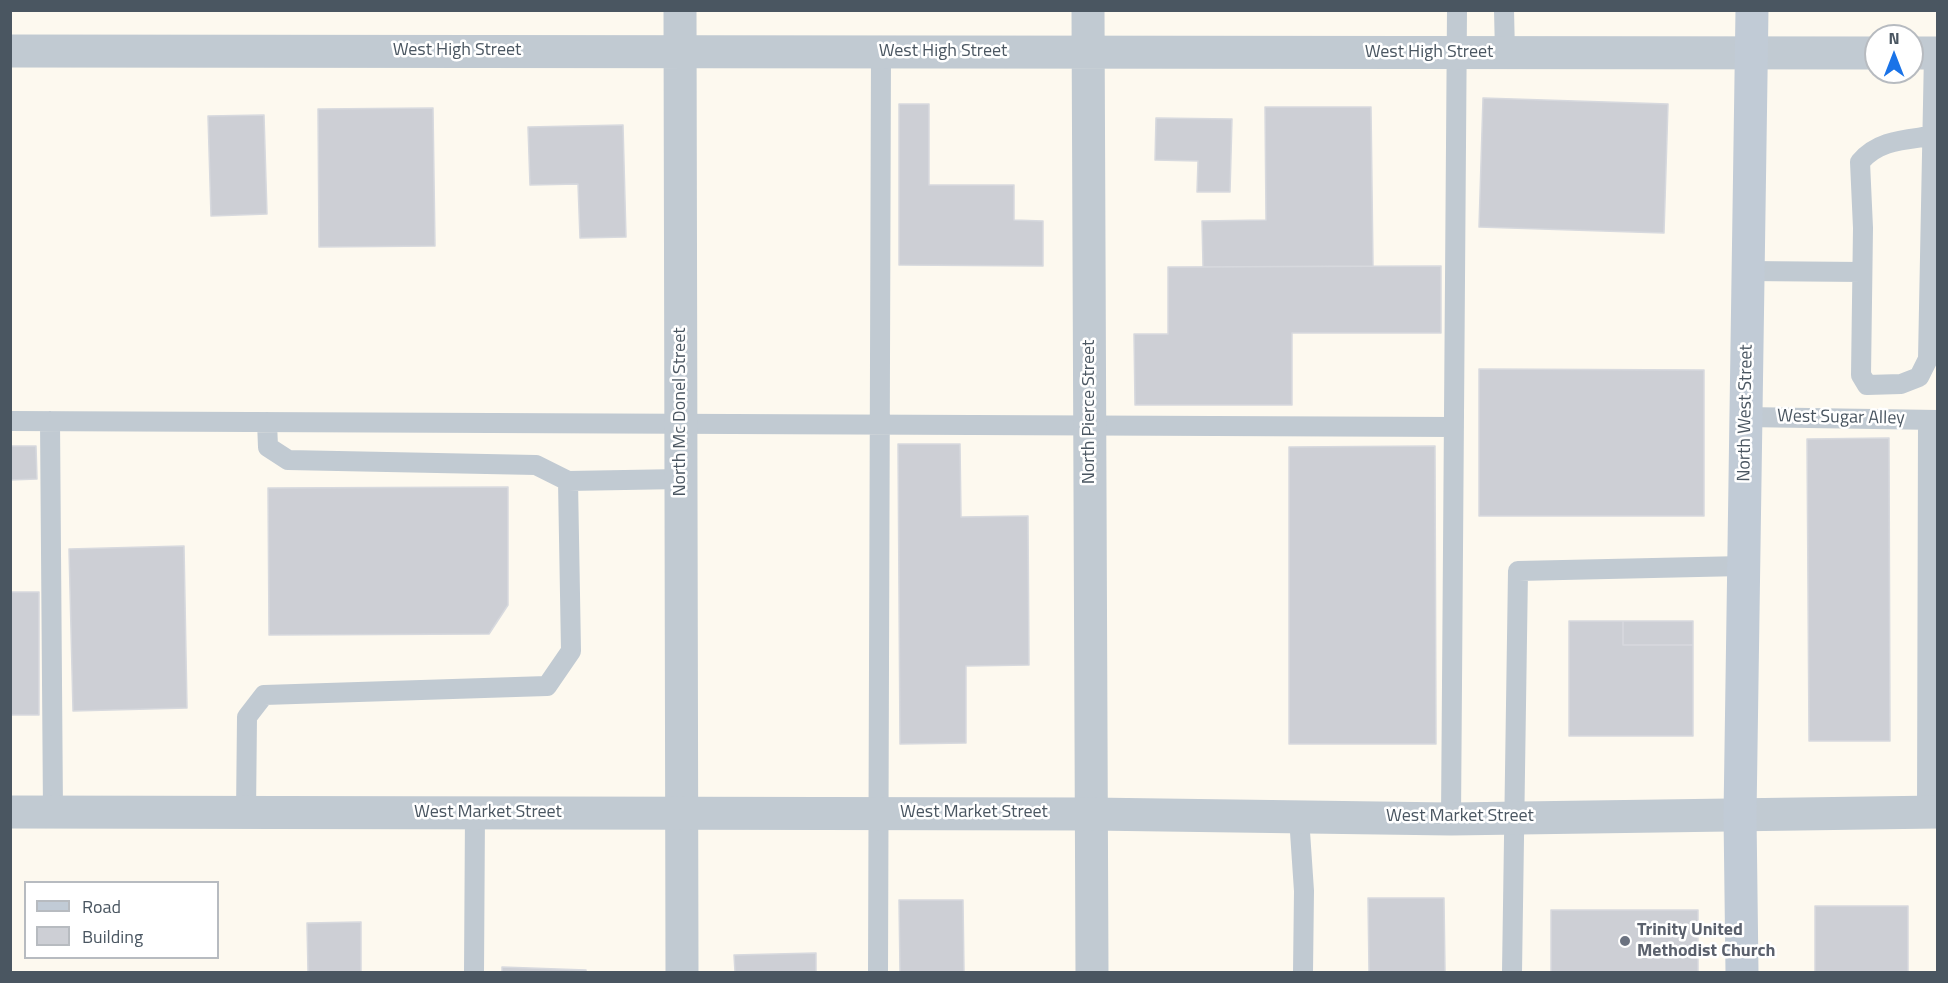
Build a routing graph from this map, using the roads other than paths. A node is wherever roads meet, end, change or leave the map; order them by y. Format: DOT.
graph roads {
  1 [pos="680,10"];
  2 [pos="1088,10"];
  3 [pos="1457,10"];
  4 [pos="1504,10"];
  5 [pos="1752,10"];
  6 [pos="10,51"];
  7 [pos="680,52"];
  8 [pos="881,52"];
  9 [pos="1088,52"];
  10 [pos="1457,53"];
  11 [pos="1505,53"];
  12 [pos="1751,53"];
  13 [pos="1864,53"];
  14 [pos="1928,53"];
  15 [pos="1931,136"];
  16 [pos="1748,271"];
  17 [pos="1862,272"];
  18 [pos="1745,417"];
  19 [pos="1933,420"];
  20 [pos="10,421"];
  21 [pos="50,421"];
  22 [pos="267,422"];
  23 [pos="680,424"];
  24 [pos="880,424"];
  25 [pos="1090,426"];
  26 [pos="1454,427"];
  27 [pos="681,479"];
  28 [pos="568,481"];
  29 [pos="1743,566"];
  30 [pos="10,812"];
  31 [pos="53,812"];
  32 [pos="246,813"];
  33 [pos="475,813"];
  34 [pos="681,813"];
  35 [pos="879,813"];
  36 [pos="1932,813"];
  37 [pos="1091,814"];
  38 [pos="1740,815"];
  39 [pos="1299,817"];
  40 [pos="1516,817"];
  41 [pos="1451,819"];
  42 [pos="474,972"];
  43 [pos="682,972"];
  44 [pos="878,972"];
  45 [pos="1092,972"];
  46 [pos="1304,972"];
  47 [pos="1512,972"];
  48 [pos="1742,972"];
  1 -- 7 [label="street, North Mc Donel Street"];
  2 -- 9 [label="street, North Pierce Street"];
  3 -- 10 [label="lane"];
  4 -- 11 [label="lane"];
  5 -- 12 [label="main road, North West Street"];
  6 -- 7 [label="street, West High Street"];
  7 -- 8 [label="street, West High Street"];
  7 -- 23 [label="street, North Mc Donel Street"];
  8 -- 9 [label="street, West High Street"];
  8 -- 24 [label="lane"];
  9 -- 10 [label="street, West High Street"];
  9 -- 25 [label="street, North Pierce Street"];
  10 -- 11 [label="street, West High Street"];
  10 -- 26 [label="lane"];
  11 -- 12 [label="street, West High Street"];
  12 -- 13 [label="street, West High Street"];
  12 -- 16 [label="main road, North West Street"];
  14 -- 15 [label="lane"];
  15 -- 17 [label="lane"];
  15 -- 17 [label="lane"];
  16 -- 17 [label="lane"];
  16 -- 18 [label="main road, North West Street"];
  18 -- 19 [label="lane, West Sugar Alley"];
  18 -- 29 [label="main road, North West Street"];
  19 -- 36 [label="lane"];
  20 -- 21 [label="lane"];
  21 -- 22 [label="lane"];
  21 -- 31 [label="lane"];
  22 -- 23 [label="lane"];
  22 -- 28 [label="lane"];
  23 -- 24 [label="lane"];
  23 -- 27 [label="street, North Mc Donel Street"];
  24 -- 25 [label="lane"];
  24 -- 35 [label="lane"];
  25 -- 26 [label="lane"];
  25 -- 37 [label="street, North Pierce Street"];
  26 -- 41 [label="lane"];
  27 -- 28 [label="lane"];
  27 -- 34 [label="street, North Mc Donel Street"];
  28 -- 32 [label="lane"];
  29 -- 38 [label="main road, North West Street"];
  29 -- 40 [label="lane"];
  30 -- 31 [label="street, West Market Street"];
  31 -- 32 [label="street, West Market Street"];
  32 -- 33 [label="street, West Market Street"];
  33 -- 34 [label="street, West Market Street"];
  33 -- 42 [label="lane"];
  34 -- 35 [label="street, West Market Street"];
  34 -- 43 [label="street, North Mc Donel Street"];
  35 -- 37 [label="street, West Market Street"];
  35 -- 44 [label="lane"];
  36 -- 38 [label="street, West Market Street"];
  37 -- 39 [label="street, West Market Street"];
  37 -- 45 [label="street, North Pierce Street"];
  38 -- 40 [label="street, West Market Street"];
  38 -- 48 [label="main road, North West Street"];
  39 -- 41 [label="street, West Market Street"];
  39 -- 46 [label="lane"];
  40 -- 41 [label="street, West Market Street"];
  40 -- 47 [label="lane"];
}
